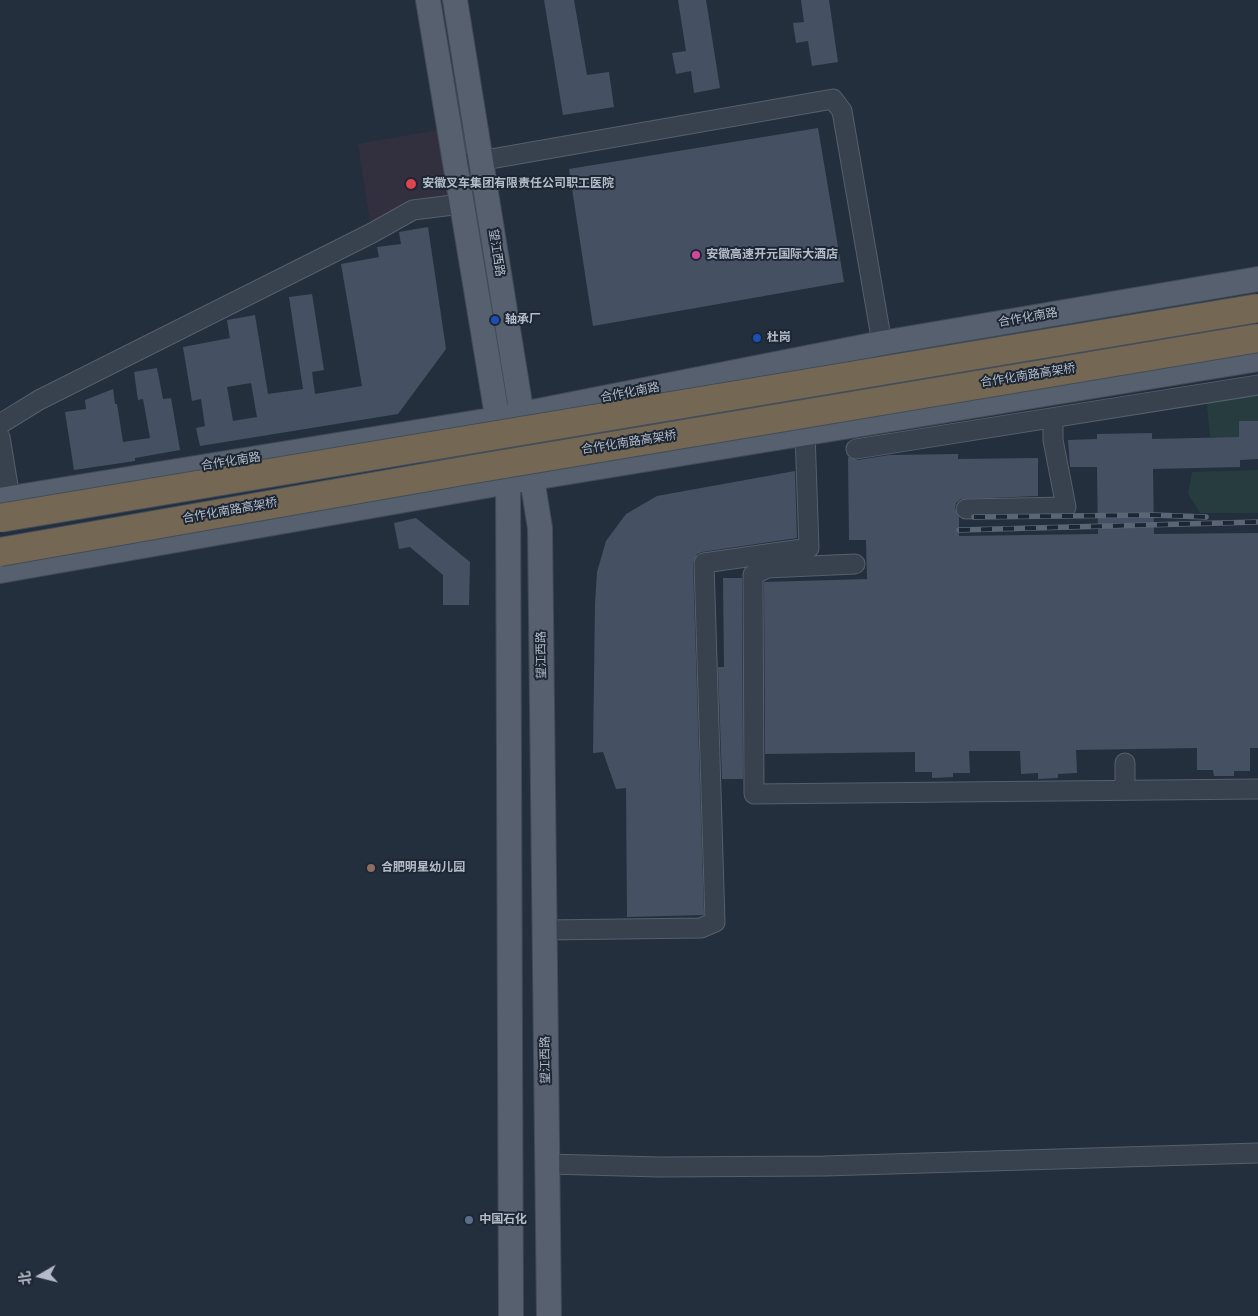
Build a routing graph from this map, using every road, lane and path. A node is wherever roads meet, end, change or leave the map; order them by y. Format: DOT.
graph roads {
  1 [pos="428,0"];
  2 [pos="454,0"];
  3 [pos="481,161"];
  4 [pos="455,165"];
  5 [pos="461,204"];
  6 [pos="1258,279"];
  7 [pos="1258,308"];
  8 [pos="1258,338"];
  9 [pos="882,343"];
  10 [pos="1258,359"];
  11 [pos="1258,386"];
  12 [pos="522,415"];
  13 [pos="1053,418"];
  14 [pos="497,419"];
  15 [pos="0,424"];
  16 [pos="805,433"];
  17 [pos="0,437"];
  18 [pos="856,449"];
  19 [pos="532,478"];
  20 [pos="508,482"];
  21 [pos="3,505"];
  22 [pos="966,509"];
  23 [pos="0,552"];
  24 [pos="855,564"];
  25 [pos="0,571"];
  26 [pos="1125,763"];
  27 [pos="1258,789"];
  28 [pos="1125,790"];
  29 [pos="544,930"];
  30 [pos="1258,1153"];
  31 [pos="548,1164"];
  32 [pos="511,1316"];
  33 [pos="549,1316"];
  1 -- 4 [label="main road, 望江西路"];
  2 -- 3 [label="main road, 望江西路"];
  3 -- 4 [label="street"];
  3 -- 9 [label="street"];
  3 -- 12 [label="main road, 望江西路"];
  4 -- 5 [label="main road, 望江西路"];
  5 -- 14 [label="main road, 望江西路"];
  5 -- 15 [label="street"];
  6 -- 9 [label="main road, 合作化南路"];
  7 -- 21 [label="highway, bridge"];
  8 -- 23 [label="highway, 合作化南路高架桥, bridge"];
  9 -- 12 [label="main road, 合作化南路"];
  10 -- 16 [label="main road"];
  11 -- 13 [label="street"];
  12 -- 14 [label="main road, 合作化南路"];
  12 -- 19 [label="main road, 望江西路"];
  13 -- 18 [label="street"];
  13 -- 22 [label="street"];
  14 -- 20 [label="main road, 望江西路"];
  14 -- 21 [label="main road, 合作化南路"];
  16 -- 19 [label="main road"];
  16 -- 29 [label="street"];
  17 -- 21 [label="street"];
  19 -- 20 [label="main road"];
  19 -- 29 [label="main road, 望江西路"];
  20 -- 25 [label="main road"];
  20 -- 32 [label="main road, 望江西路"];
  24 -- 28 [label="street"];
  26 -- 28 [label="street"];
  27 -- 28 [label="street"];
  29 -- 31 [label="main road, 望江西路"];
  30 -- 31 [label="street"];
  31 -- 33 [label="main road, 望江西路"];
}
